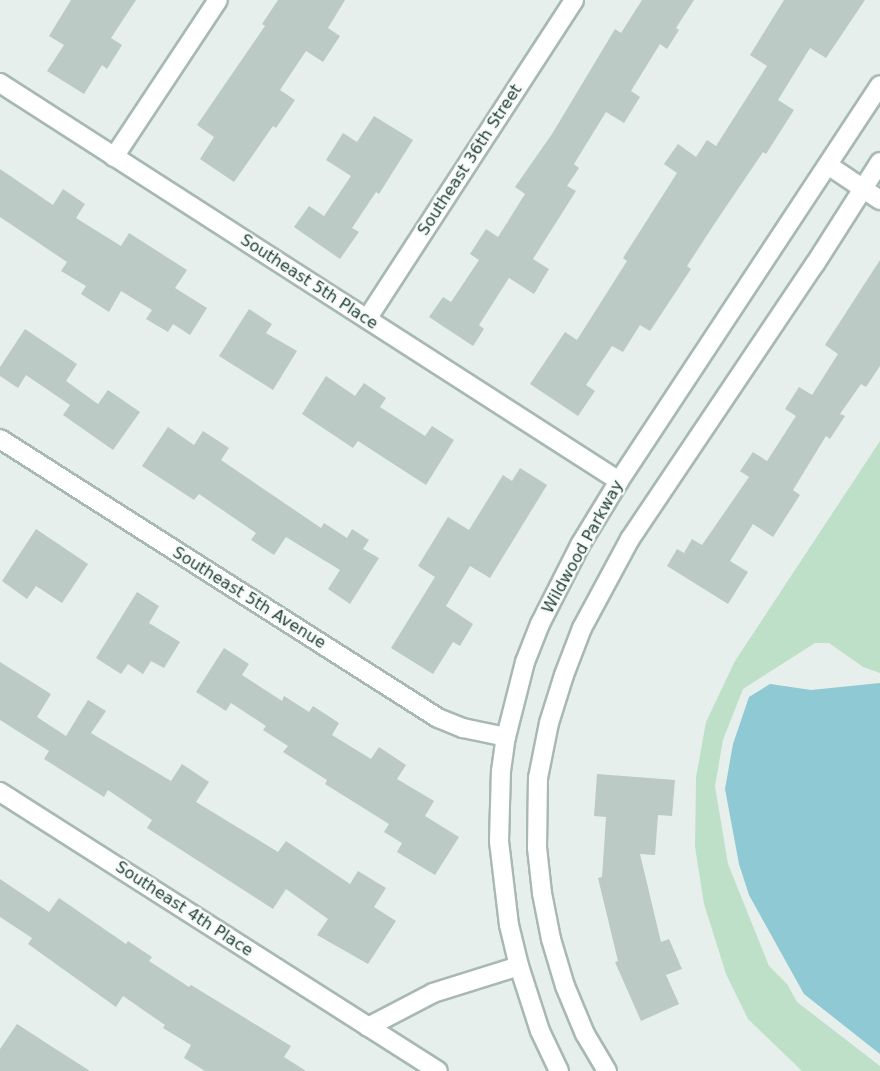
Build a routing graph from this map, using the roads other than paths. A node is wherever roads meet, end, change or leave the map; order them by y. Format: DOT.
graph roads {
  1 [pos="218,0"];
  2 [pos="574,0"];
  3 [pos="0,83"];
  4 [pos="880,85"];
  5 [pos="114,157"];
  6 [pos="880,162"];
  7 [pos="828,165"];
  8 [pos="863,189"];
  9 [pos="880,200"];
  10 [pos="367,319"];
  11 [pos="0,439"];
  12 [pos="619,481"];
  13 [pos="506,737"];
  14 [pos="0,792"];
  15 [pos="519,966"];
  16 [pos="368,1027"];
  17 [pos="438,1071"];
  18 [pos="559,1071"];
  19 [pos="607,1071"];
  1 -- 5 [label="street"];
  2 -- 10 [label="street, Southeast 36th Street"];
  3 -- 5 [label="street, Southeast 5th Place"];
  4 -- 7 [label="street, Wildwood Parkway"];
  5 -- 10 [label="street, Southeast 5th Place"];
  6 -- 8 [label="street"];
  7 -- 8 [label="street"];
  7 -- 12 [label="street, Wildwood Parkway"];
  8 -- 9 [label="street"];
  8 -- 19 [label="street"];
  10 -- 12 [label="street, Southeast 5th Place"];
  11 -- 13 [label="street, Southeast 5th Avenue"];
  12 -- 13 [label="street, Wildwood Parkway"];
  13 -- 15 [label="street, Wildwood Parkway"];
  14 -- 16 [label="street, Southeast 4th Place"];
  15 -- 16 [label="street"];
  15 -- 18 [label="street, Wildwood Parkway"];
  16 -- 17 [label="street, Southeast 4th Place"];
}
